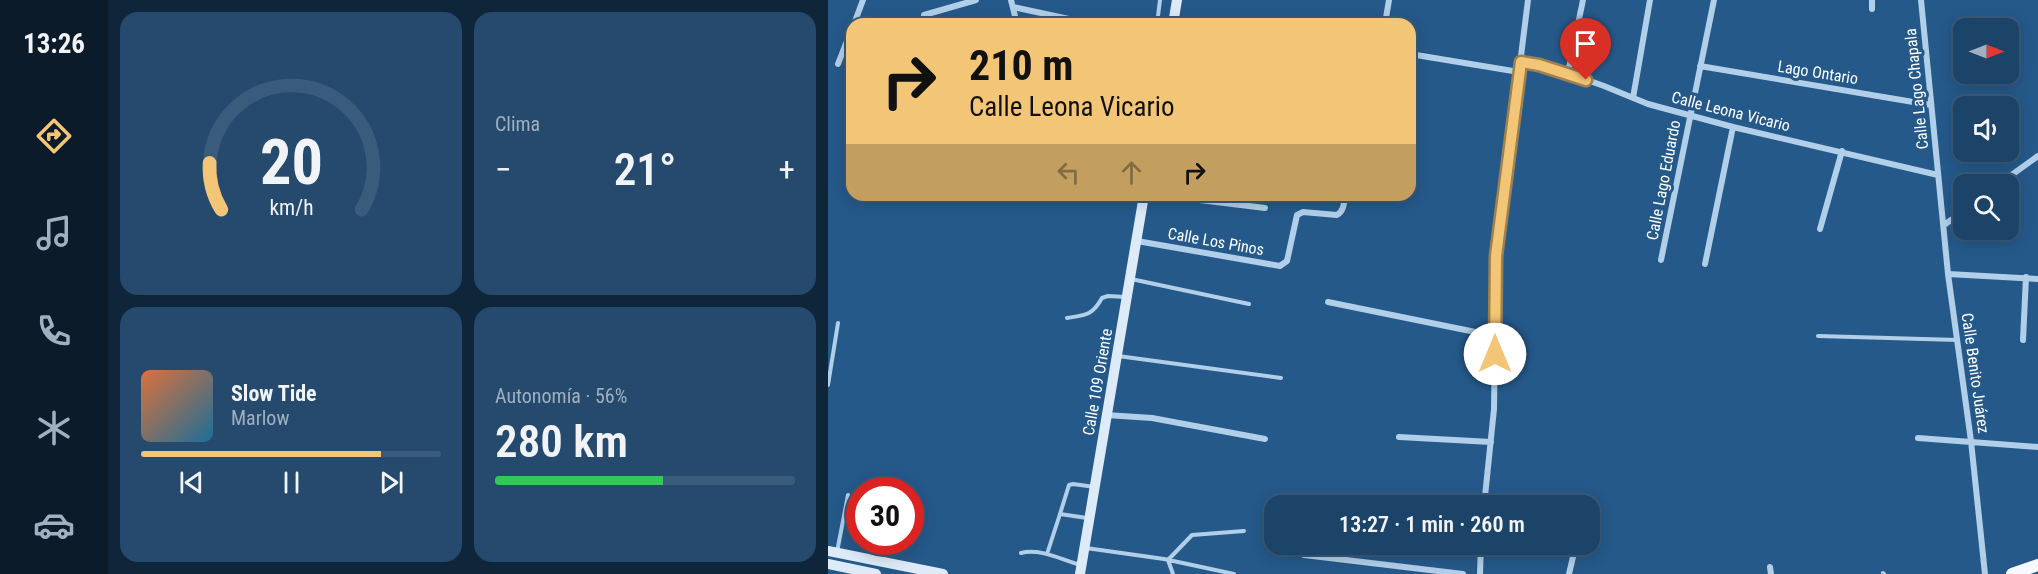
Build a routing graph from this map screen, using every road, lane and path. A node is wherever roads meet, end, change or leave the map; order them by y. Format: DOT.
graph roads {
  1 [pos="863,0"];
  2 [pos="976,0"];
  3 [pos="1160,0"];
  4 [pos="1178,0"];
  5 [pos="1389,0"];
  6 [pos="1528,0"];
  7 [pos="1583,0"];
  8 [pos="1650,0"];
  9 [pos="1714,0"];
  10 [pos="1872,0"];
  11 [pos="1921,0"];
  12 [pos="1012,4"];
  13 [pos="1872,9"];
  14 [pos="924,15"];
  15 [pos="856,18"];
  16 [pos="1068,18"];
  17 [pos="1158,18"];
  18 [pos="1174,18"];
  19 [pos="1386,18"];
  20 [pos="846,44"];
  21 [pos="1416,55"];
  22 [pos="1521,62"];
  23 [pos="838,64"];
  24 [pos="1701,66"];
  25 [pos="1519,72"];
  26 [pos="1568,74"];
  27 [pos="1633,98"];
  28 [pos="1931,105"];
  29 [pos="1690,116"];
  30 [pos="1733,127"];
  31 [pos="1842,151"];
  32 [pos="2038,156"];
  33 [pos="2013,174"];
  34 [pos="1938,175"];
  35 [pos="1143,201"];
  36 [pos="1208,201"];
  37 [pos="1344,201"];
  38 [pos="1265,208"];
  39 [pos="1953,219"];
  40 [pos="1944,225"];
  41 [pos="1820,228"];
  42 [pos="1137,241"];
  43 [pos="1661,260"];
  44 [pos="1705,264"];
  45 [pos="1948,274"];
  46 [pos="2026,277"];
  47 [pos="1130,279"];
  48 [pos="2038,279"];
  49 [pos="1127,297"];
  50 [pos="1328,302"];
  51 [pos="1249,304"];
  52 [pos="1066,318"];
  53 [pos="838,323"];
  54 [pos="1495,336"];
  55 [pos="1818,336"];
  56 [pos="1958,340"];
  57 [pos="2023,340"];
  58 [pos="1117,355"];
  59 [pos="1281,378"];
  60 [pos="828,385"];
  61 [pos="1106,415"];
  62 [pos="1399,437"];
  63 [pos="1918,438"];
  64 [pos="1265,439"];
  65 [pos="1971,441"];
  66 [pos="1491,442"];
  67 [pos="2038,447"];
  68 [pos="1095,487"];
  69 [pos="1485,495"];
  70 [pos="846,502"];
  71 [pos="1060,514"];
  72 [pos="1091,518"];
  73 [pos="1244,531"];
  74 [pos="1085,548"];
  75 [pos="832,551"];
  76 [pos="1021,553"];
  77 [pos="1047,554"];
  78 [pos="1304,555"];
  79 [pos="1481,555"];
  80 [pos="1573,555"];
  81 [pos="1168,560"];
  82 [pos="828,564"];
  83 [pos="2038,565"];
  84 [pos="1081,570"];
  85 [pos="2038,570"];
  86 [pos="876,574"];
  87 [pos="943,574"];
  88 [pos="1173,574"];
  89 [pos="1234,574"];
  90 [pos="1463,574"];
  91 [pos="1480,574"];
  92 [pos="1569,574"];
  93 [pos="1985,574"];
  94 [pos="2012,574"];
  95 [pos="2027,574"];
  1 -- 15 [label="street"];
  2 -- 14 [label="street"];
  3 -- 17 [label="lane"];
  4 -- 18 [label="street"];
  5 -- 19 [label="street"];
  6 -- 22 [label="street"];
  7 -- 26 [label="street"];
  8 -- 27 [label="street"];
  9 -- 24 [label="street, Calle Lago Eduardo"];
  10 -- 13 [label="street"];
  11 -- 28 [label="street, Calle Lago Chapala"];
  12 -- 16 [label="street"];
  20 -- 23 [label="street"];
  21 -- 25 [label="street"];
  22 -- 25 [label="street"];
  22 -- 26 [label="street, Calle Leona Vicario"];
  24 -- 28 [label="street, Lago Ontario"];
  24 -- 29 [label="street, Calle Lago Eduardo"];
  25 -- 54 [label="street"];
  26 -- 27 [label="street, Calle Leona Vicario"];
  27 -- 29 [label="street, Calle Leona Vicario"];
  28 -- 34 [label="street, Calle Lago Chapala"];
  29 -- 30 [label="street, Calle Leona Vicario"];
  29 -- 43 [label="street, Calle Lago Eduardo"];
  30 -- 31 [label="street, Calle Leona Vicario"];
  30 -- 44 [label="street"];
  31 -- 34 [label="street, Calle Leona Vicario"];
  31 -- 41 [label="street"];
  32 -- 33 [label="street"];
  34 -- 40 [label="street, Calle Benito Juárez"];
  35 -- 42 [label="street, Calle 109 Oriente"];
  36 -- 38 [label="street"];
  37 -- 42 [label="street, Calle Los Pinos"];
  39 -- 40 [label="street"];
  40 -- 45 [label="street, Calle Benito Juárez"];
  42 -- 47 [label="street, Calle 109 Oriente"];
  45 -- 46 [label="street"];
  45 -- 56 [label="street, Calle Benito Juárez"];
  46 -- 48 [label="street"];
  46 -- 57 [label="street"];
  47 -- 49 [label="street, Calle 109 Oriente"];
  47 -- 51 [label="lane"];
  49 -- 52 [label="lane"];
  49 -- 58 [label="street, Calle 109 Oriente"];
  50 -- 54 [label="street"];
  53 -- 60 [label="lane"];
  54 -- 66 [label="street"];
  55 -- 56 [label="lane"];
  56 -- 65 [label="street, Calle Benito Juárez"];
  58 -- 59 [label="lane"];
  58 -- 61 [label="street, Calle 109 Oriente"];
  61 -- 64 [label="street"];
  61 -- 68 [label="street, Calle 109 Oriente"];
  62 -- 66 [label="street"];
  63 -- 65 [label="street"];
  65 -- 67 [label="street"];
  65 -- 93 [label="street, Calle Benito Juárez"];
  66 -- 69 [label="street"];
  68 -- 71 [label="lane"];
  68 -- 72 [label="street, Calle 109 Oriente"];
  70 -- 75 [label="lane"];
  71 -- 72 [label="lane"];
  71 -- 77 [label="lane"];
  72 -- 74 [label="street, Calle 109 Oriente"];
  73 -- 81 [label="lane"];
  74 -- 81 [label="lane"];
  74 -- 84 [label="street, Calle 109 Oriente"];
  75 -- 87 [label="street"];
  76 -- 77 [label="lane"];
  77 -- 84 [label="lane"];
  78 -- 90 [label="street"];
  79 -- 91 [label="street"];
  80 -- 92 [label="street"];
  81 -- 88 [label="lane"];
  81 -- 89 [label="lane"];
  82 -- 86 [label="street"];
  83 -- 94 [label="main road"];
  85 -- 95 [label="lane"];
}
